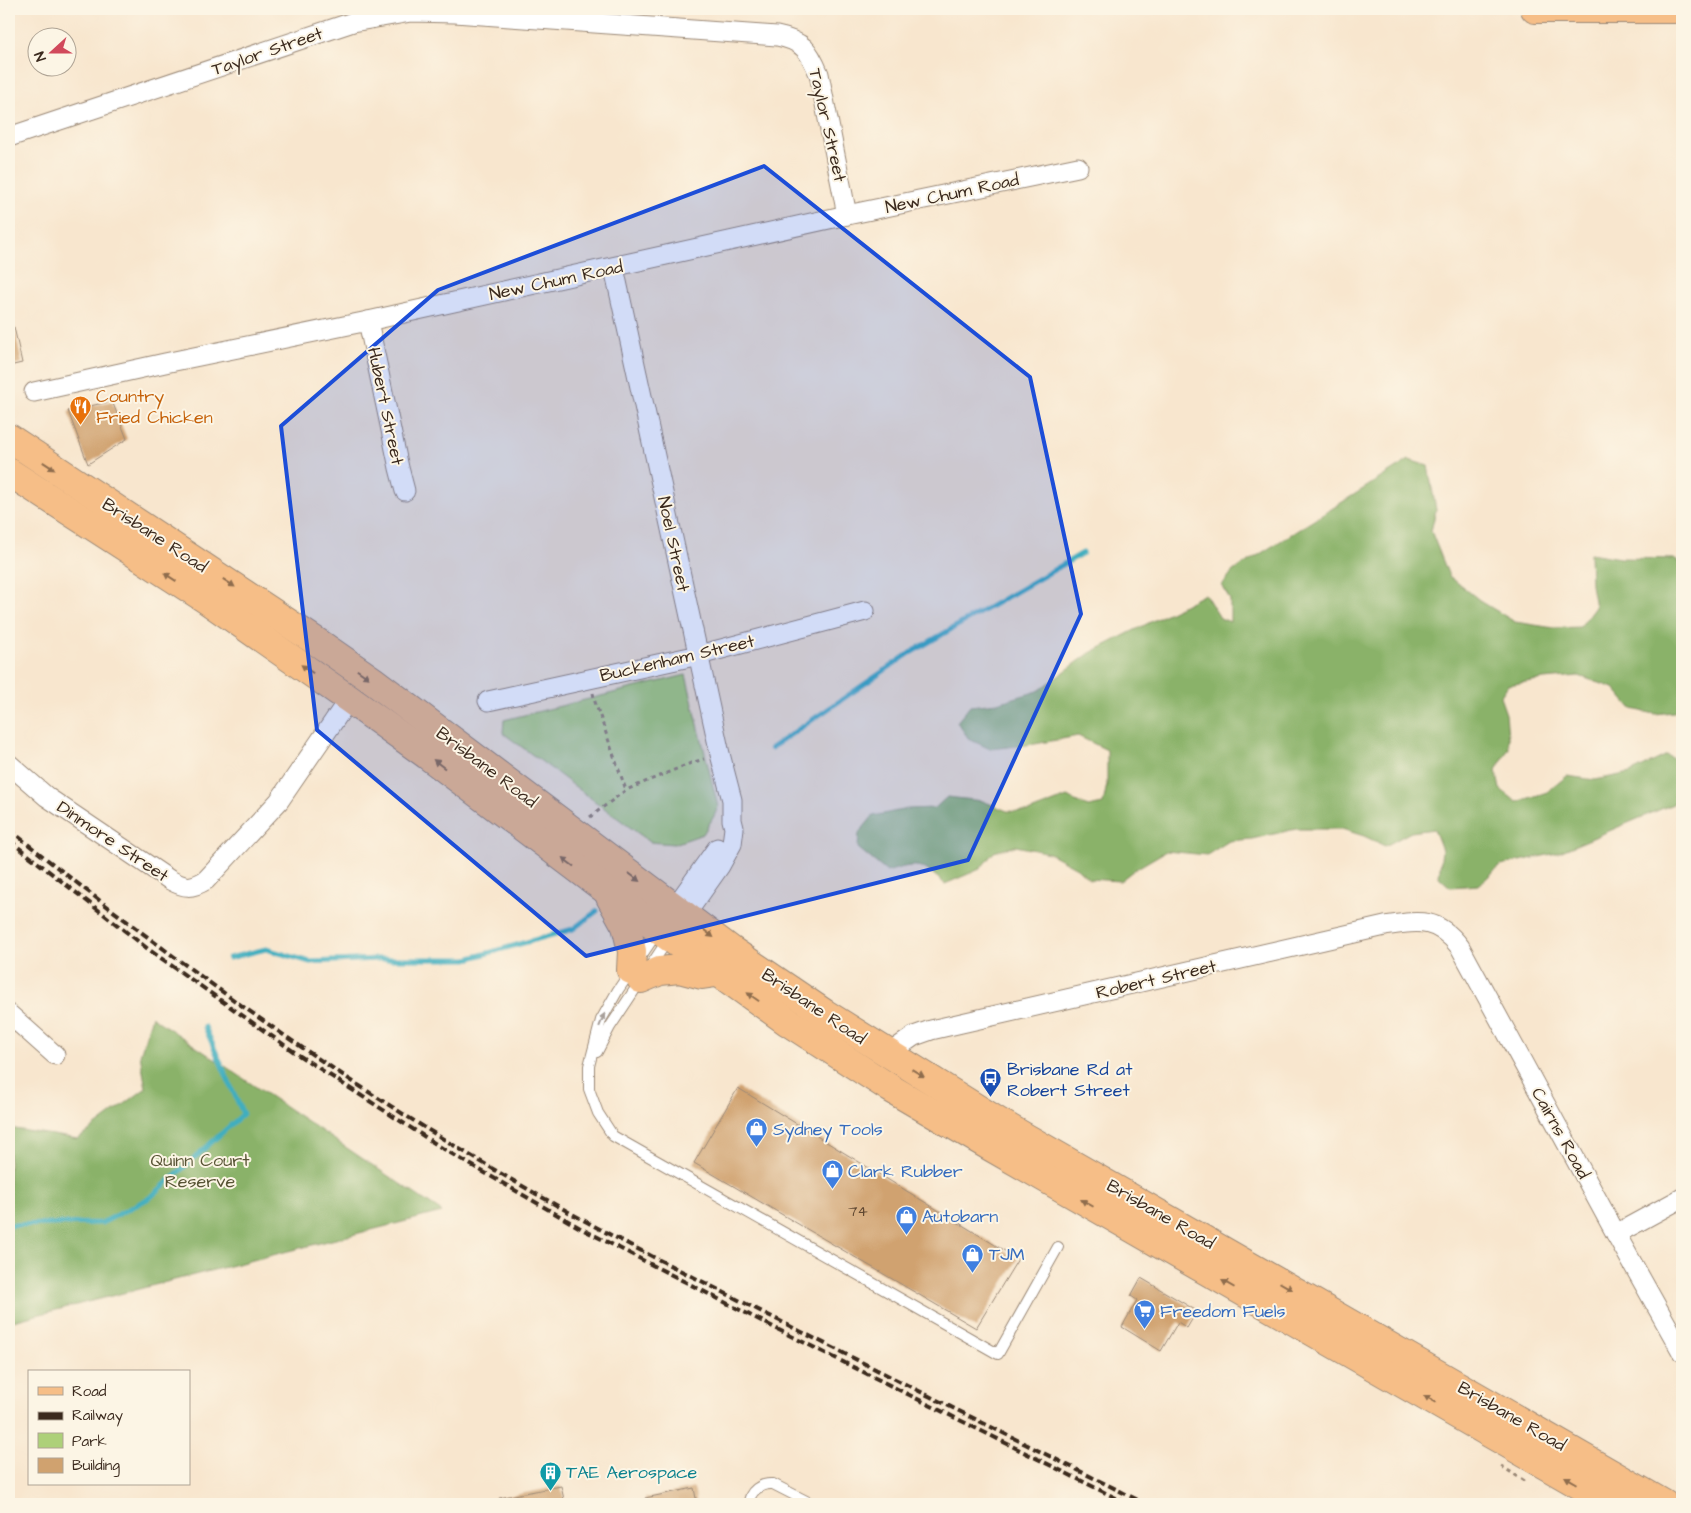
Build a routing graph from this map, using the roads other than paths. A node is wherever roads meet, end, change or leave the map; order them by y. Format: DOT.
graph roads {
  1 [pos="1535,9"];
  2 [pos="1674,9"];
  3 [pos="9,137"];
  4 [pos="1078,167"];
  5 [pos="847,215"];
  6 [pos="614,268"];
  7 [pos="368,321"];
  8 [pos="34,392"];
  9 [pos="9,438"];
  10 [pos="9,472"];
  11 [pos="405,491"];
  12 [pos="865,611"];
  13 [pos="699,655"];
  14 [pos="349,699"];
  15 [pos="488,701"];
  16 [pos="9,764"];
  17 [pos="607,892"];
  18 [pos="680,912"];
  19 [pos="1430,924"];
  20 [pos="664,934"];
  21 [pos="718,972"];
  22 [pos="636,975"];
  23 [pos="9,1014"];
  24 [pos="888,1054"];
  25 [pos="55,1055"];
  26 [pos="1682,1198"];
  27 [pos="1616,1234"];
  28 [pos="1058,1247"];
  29 [pos="1682,1352"];
  30 [pos="748,1504"];
  31 [pos="812,1504"];
  32 [pos="1613,1504"];
  33 [pos="1664,1504"];
  1 -- 2 [label="main road"];
  3 -- 5 [label="street, Taylor Street"];
  4 -- 5 [label="street, New Chum Road"];
  5 -- 6 [label="street, New Chum Road"];
  6 -- 7 [label="street, New Chum Road"];
  6 -- 13 [label="street, Noel Street"];
  7 -- 8 [label="street, New Chum Road"];
  7 -- 11 [label="street, Hubert Street"];
  9 -- 18 [label="main road, Brisbane Road, one-way"];
  14 -- 10 [label="main road, Brisbane Road, one-way"];
  12 -- 13 [label="street, Buckenham Street"];
  13 -- 15 [label="street, Buckenham Street"];
  13 -- 18 [label="street, Noel Street"];
  14 -- 16 [label="street, Dinmore Street"];
  17 -- 14 [label="main road, Brisbane Road, one-way"];
  17 -- 20 [label="main road, Brisbane Road"];
  17 -- 22 [label="main road"];
  18 -- 20 [label="street, Noel Street"];
  18 -- 24 [label="main road, Brisbane Road, one-way"];
  19 -- 24 [label="street, Robert Street"];
  19 -- 27 [label="street, Cairns Road"];
  20 -- 21 [label="main road, Brisbane Road"];
  20 -- 22 [label="lane, Noel Street"];
  21 -- 22 [label="main road"];
  32 -- 21 [label="main road, Brisbane Road, one-way"];
  22 -- 28 [label="lane, Noel Street"];
  23 -- 25 [label="street"];
  24 -- 33 [label="main road, Brisbane Road, one-way"];
  26 -- 27 [label="street"];
  27 -- 29 [label="street, Cairns Road"];
  30 -- 31 [label="lane"];
}
